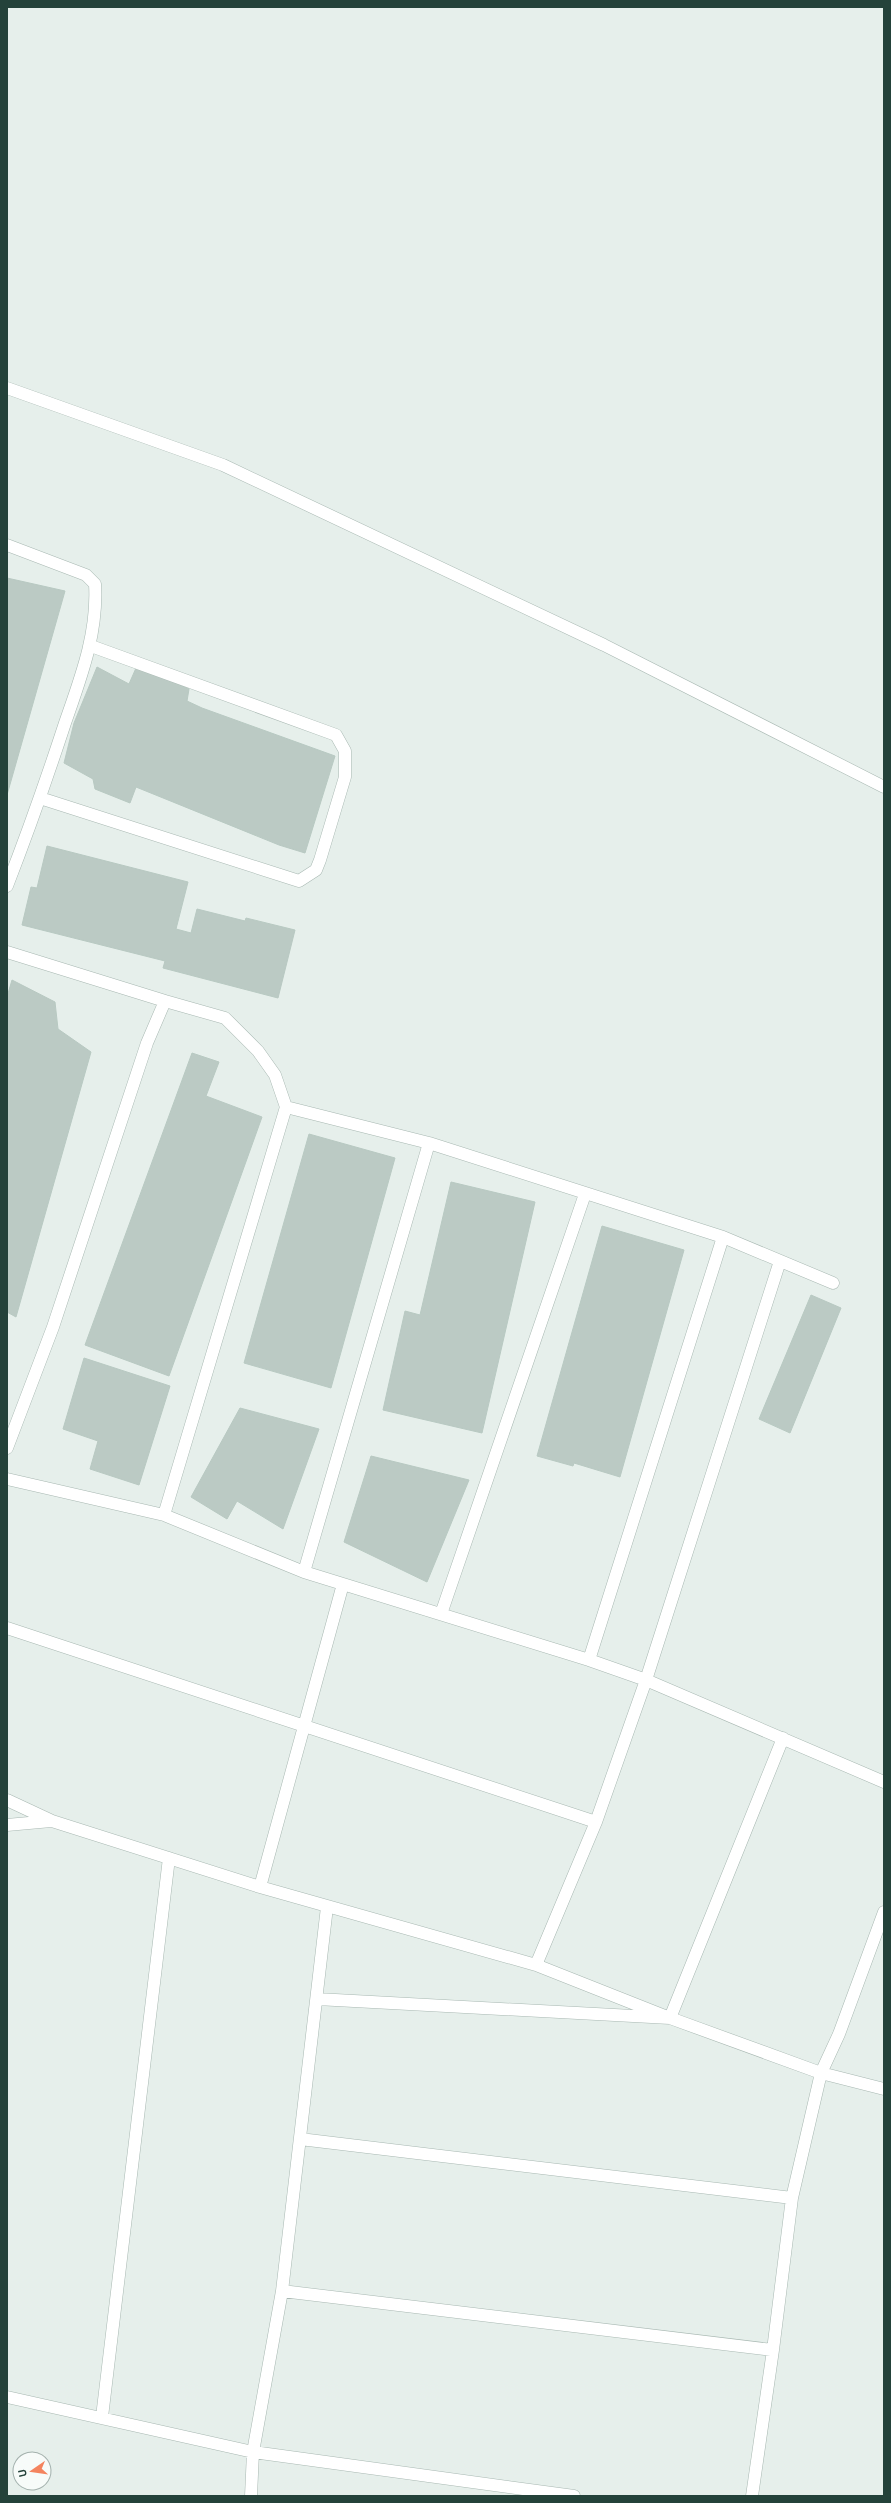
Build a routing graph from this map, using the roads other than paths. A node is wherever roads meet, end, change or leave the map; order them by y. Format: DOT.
graph roads {
  1 [pos="7,388"];
  2 [pos="7,545"];
  3 [pos="91,646"];
  4 [pos="884,787"];
  5 [pos="40,798"];
  6 [pos="7,886"];
  7 [pos="7,952"];
  8 [pos="165,1001"];
  9 [pos="286,1108"];
  10 [pos="429,1143"];
  11 [pos="585,1194"];
  12 [pos="723,1237"];
  13 [pos="780,1261"];
  14 [pos="833,1283"];
  15 [pos="7,1448"];
  16 [pos="7,1479"];
  17 [pos="164,1515"];
  18 [pos="304,1572"];
  19 [pos="343,1584"];
  20 [pos="441,1614"];
  21 [pos="7,1628"];
  22 [pos="589,1660"];
  23 [pos="646,1680"];
  24 [pos="303,1726"];
  25 [pos="783,1738"];
  26 [pos="884,1782"];
  27 [pos="7,1800"];
  28 [pos="52,1821"];
  29 [pos="596,1822"];
  30 [pos="7,1825"];
  31 [pos="169,1858"];
  32 [pos="260,1887"];
  33 [pos="327,1908"];
  34 [pos="884,1912"];
  35 [pos="536,1965"];
  36 [pos="317,1999"];
  37 [pos="670,2018"];
  38 [pos="821,2073"];
  39 [pos="884,2089"];
  40 [pos="300,2138"];
  41 [pos="792,2198"];
  42 [pos="282,2291"];
  43 [pos="774,2350"];
  44 [pos="7,2397"];
  45 [pos="102,2417"];
  46 [pos="254,2452"];
  47 [pos="251,2496"];
  48 [pos="574,2496"];
  49 [pos="752,2496"];
  1 -- 4 [label="street"];
  2 -- 3 [label="street"];
  3 -- 5 [label="street"];
  3 -- 5 [label="street"];
  5 -- 6 [label="street"];
  7 -- 8 [label="street"];
  8 -- 9 [label="street"];
  8 -- 15 [label="street"];
  9 -- 10 [label="street"];
  9 -- 17 [label="street"];
  10 -- 11 [label="street"];
  10 -- 18 [label="street"];
  11 -- 12 [label="street"];
  11 -- 20 [label="street"];
  12 -- 13 [label="street"];
  12 -- 22 [label="street"];
  13 -- 14 [label="street"];
  13 -- 23 [label="street"];
  16 -- 17 [label="street"];
  17 -- 18 [label="street"];
  18 -- 19 [label="street"];
  19 -- 20 [label="street"];
  19 -- 24 [label="street"];
  20 -- 22 [label="street"];
  21 -- 24 [label="street"];
  22 -- 23 [label="street"];
  23 -- 25 [label="street"];
  23 -- 29 [label="street"];
  24 -- 29 [label="street"];
  24 -- 32 [label="street"];
  25 -- 26 [label="street"];
  25 -- 37 [label="street"];
  27 -- 28 [label="street"];
  28 -- 30 [label="street"];
  28 -- 31 [label="street"];
  29 -- 35 [label="street"];
  31 -- 32 [label="street"];
  31 -- 45 [label="street"];
  32 -- 33 [label="street"];
  33 -- 35 [label="street"];
  33 -- 36 [label="street"];
  34 -- 38 [label="street"];
  35 -- 37 [label="street"];
  36 -- 37 [label="street"];
  36 -- 40 [label="street"];
  37 -- 38 [label="street"];
  38 -- 39 [label="street"];
  38 -- 41 [label="street"];
  40 -- 41 [label="street"];
  40 -- 42 [label="street"];
  41 -- 43 [label="street"];
  42 -- 43 [label="street"];
  42 -- 46 [label="street"];
  43 -- 49 [label="street"];
  44 -- 45 [label="street"];
  45 -- 46 [label="street"];
  46 -- 47 [label="street"];
  46 -- 48 [label="street"];
}
